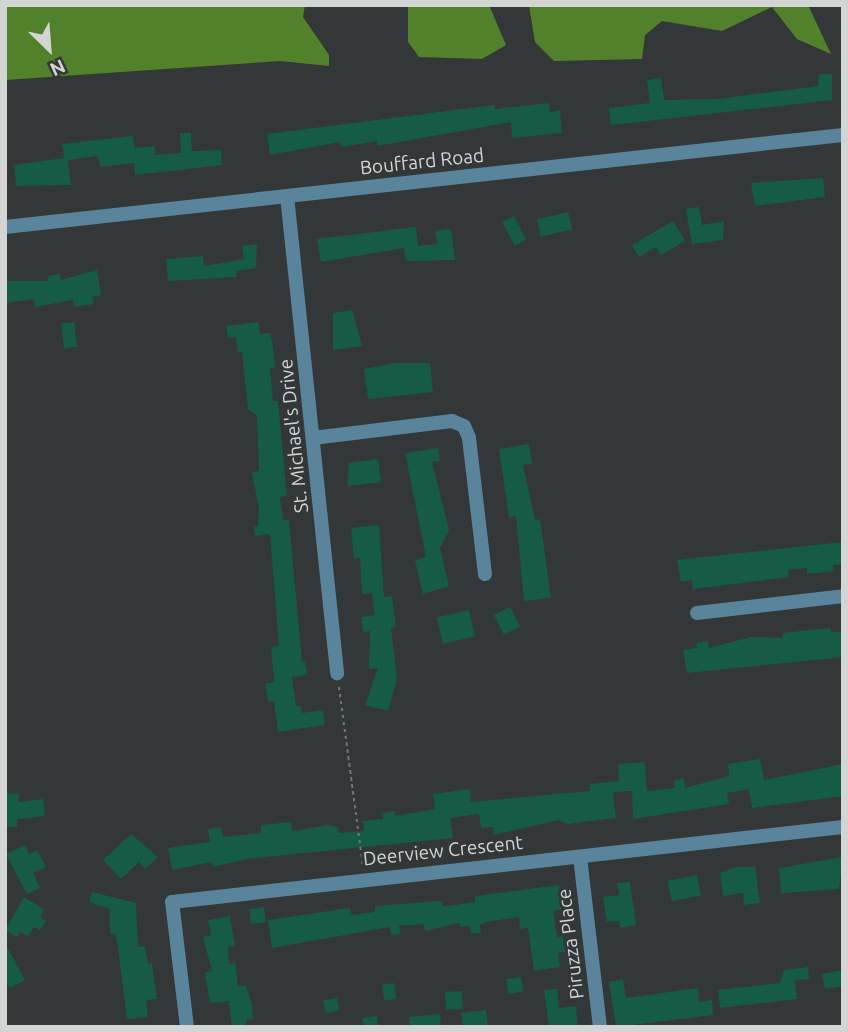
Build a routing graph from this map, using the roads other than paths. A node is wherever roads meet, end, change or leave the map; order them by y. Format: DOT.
graph roads {
  1 [pos="843,135"];
  2 [pos="287,196"];
  3 [pos="5,227"];
  4 [pos="313,439"];
  5 [pos="485,574"];
  6 [pos="843,596"];
  7 [pos="697,613"];
  8 [pos="337,673"];
  9 [pos="843,827"];
  10 [pos="580,857"];
  11 [pos="187,1027"];
  12 [pos="600,1027"];
  1 -- 2 [label="street, Bouffard Road"];
  2 -- 3 [label="street, Bouffard Road"];
  2 -- 4 [label="street, St. Michael's Drive"];
  4 -- 5 [label="street"];
  4 -- 8 [label="street, St. Michael's Drive"];
  6 -- 7 [label="street"];
  9 -- 10 [label="street, Deerview Crescent"];
  10 -- 11 [label="street, Deerview Crescent"];
  10 -- 12 [label="street, Piruzza Place"];
}
